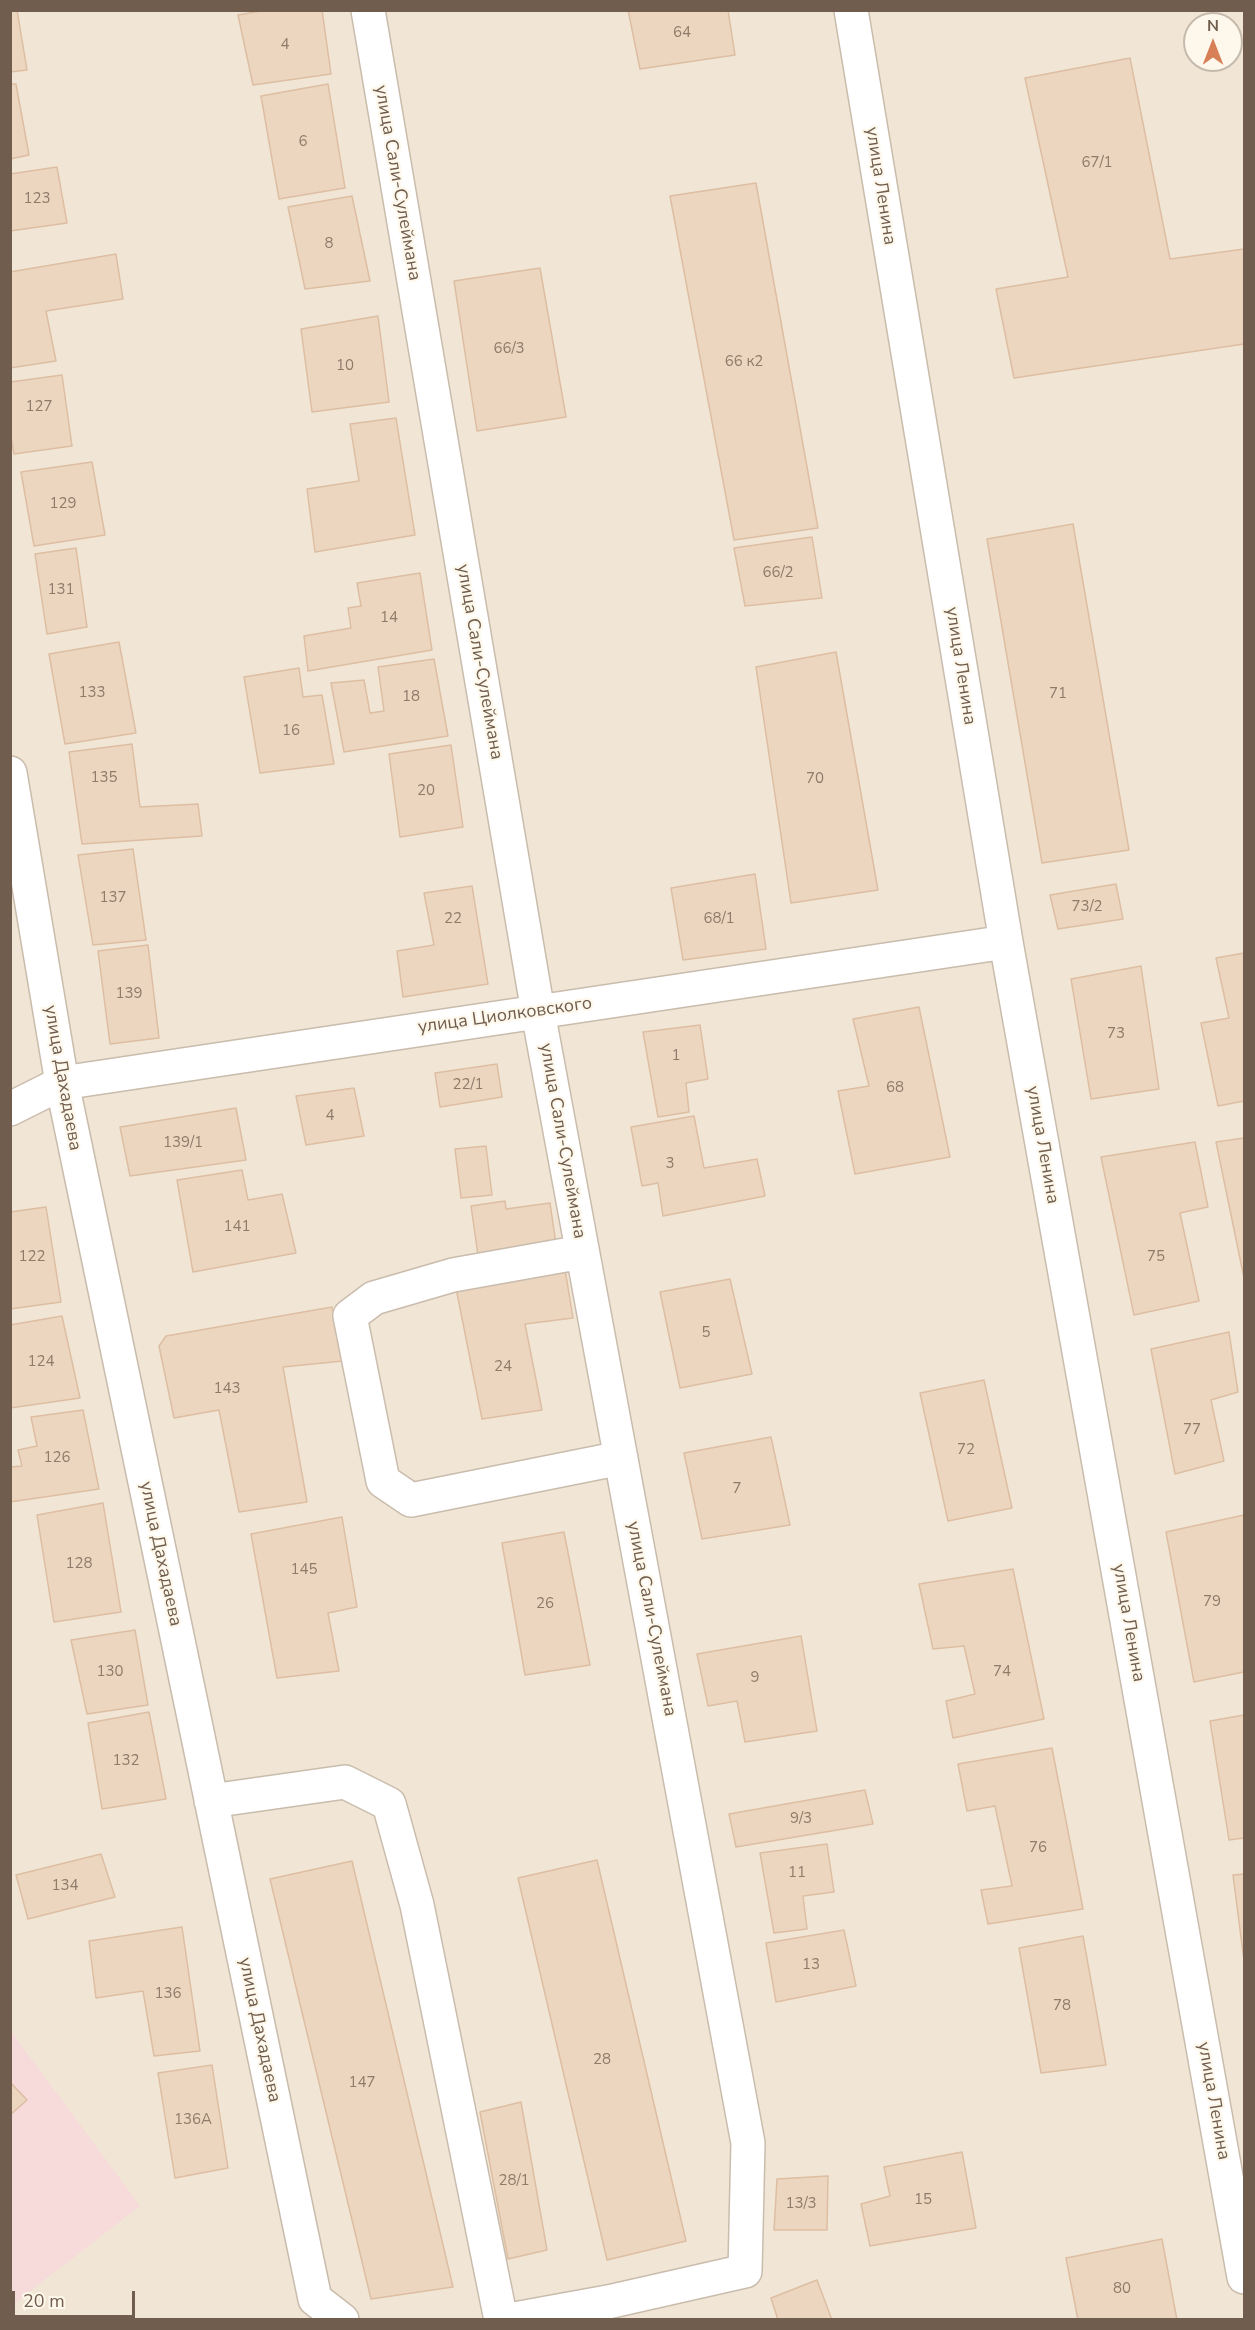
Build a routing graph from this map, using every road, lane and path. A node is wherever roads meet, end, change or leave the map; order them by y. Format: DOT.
graph roads {
  1 [pos="368,10"];
  2 [pos="851,10"];
  3 [pos="10,773"];
  4 [pos="1006,942"];
  5 [pos="538,1012"];
  6 [pos="62,1083"];
  7 [pos="10,1109"];
  8 [pos="582,1252"];
  9 [pos="621,1458"];
  10 [pos="211,1801"];
  11 [pos="1245,2277"];
  12 [pos="342,2319"];
  13 [pos="501,2319"];
  14 [pos="509,2319"];
  1 -- 5 [label="street, улица Сали-Сулеймана"];
  2 -- 4 [label="street, улица Ленина"];
  3 -- 6 [label="street, улица Дахадаева"];
  4 -- 5 [label="street, улица Циолковского"];
  4 -- 11 [label="street, улица Ленина"];
  5 -- 6 [label="street, улица Циолковского"];
  5 -- 8 [label="street, улица Сали-Сулеймана"];
  6 -- 7 [label="street, улица Циолковского"];
  6 -- 10 [label="street, улица Дахадаева"];
  8 -- 9 [label="street, улица Сали-Сулеймана"];
  8 -- 9 [label="street"];
  9 -- 14 [label="street, улица Сали-Сулеймана"];
  10 -- 12 [label="street, улица Дахадаева"];
  10 -- 13 [label="street"];
}
